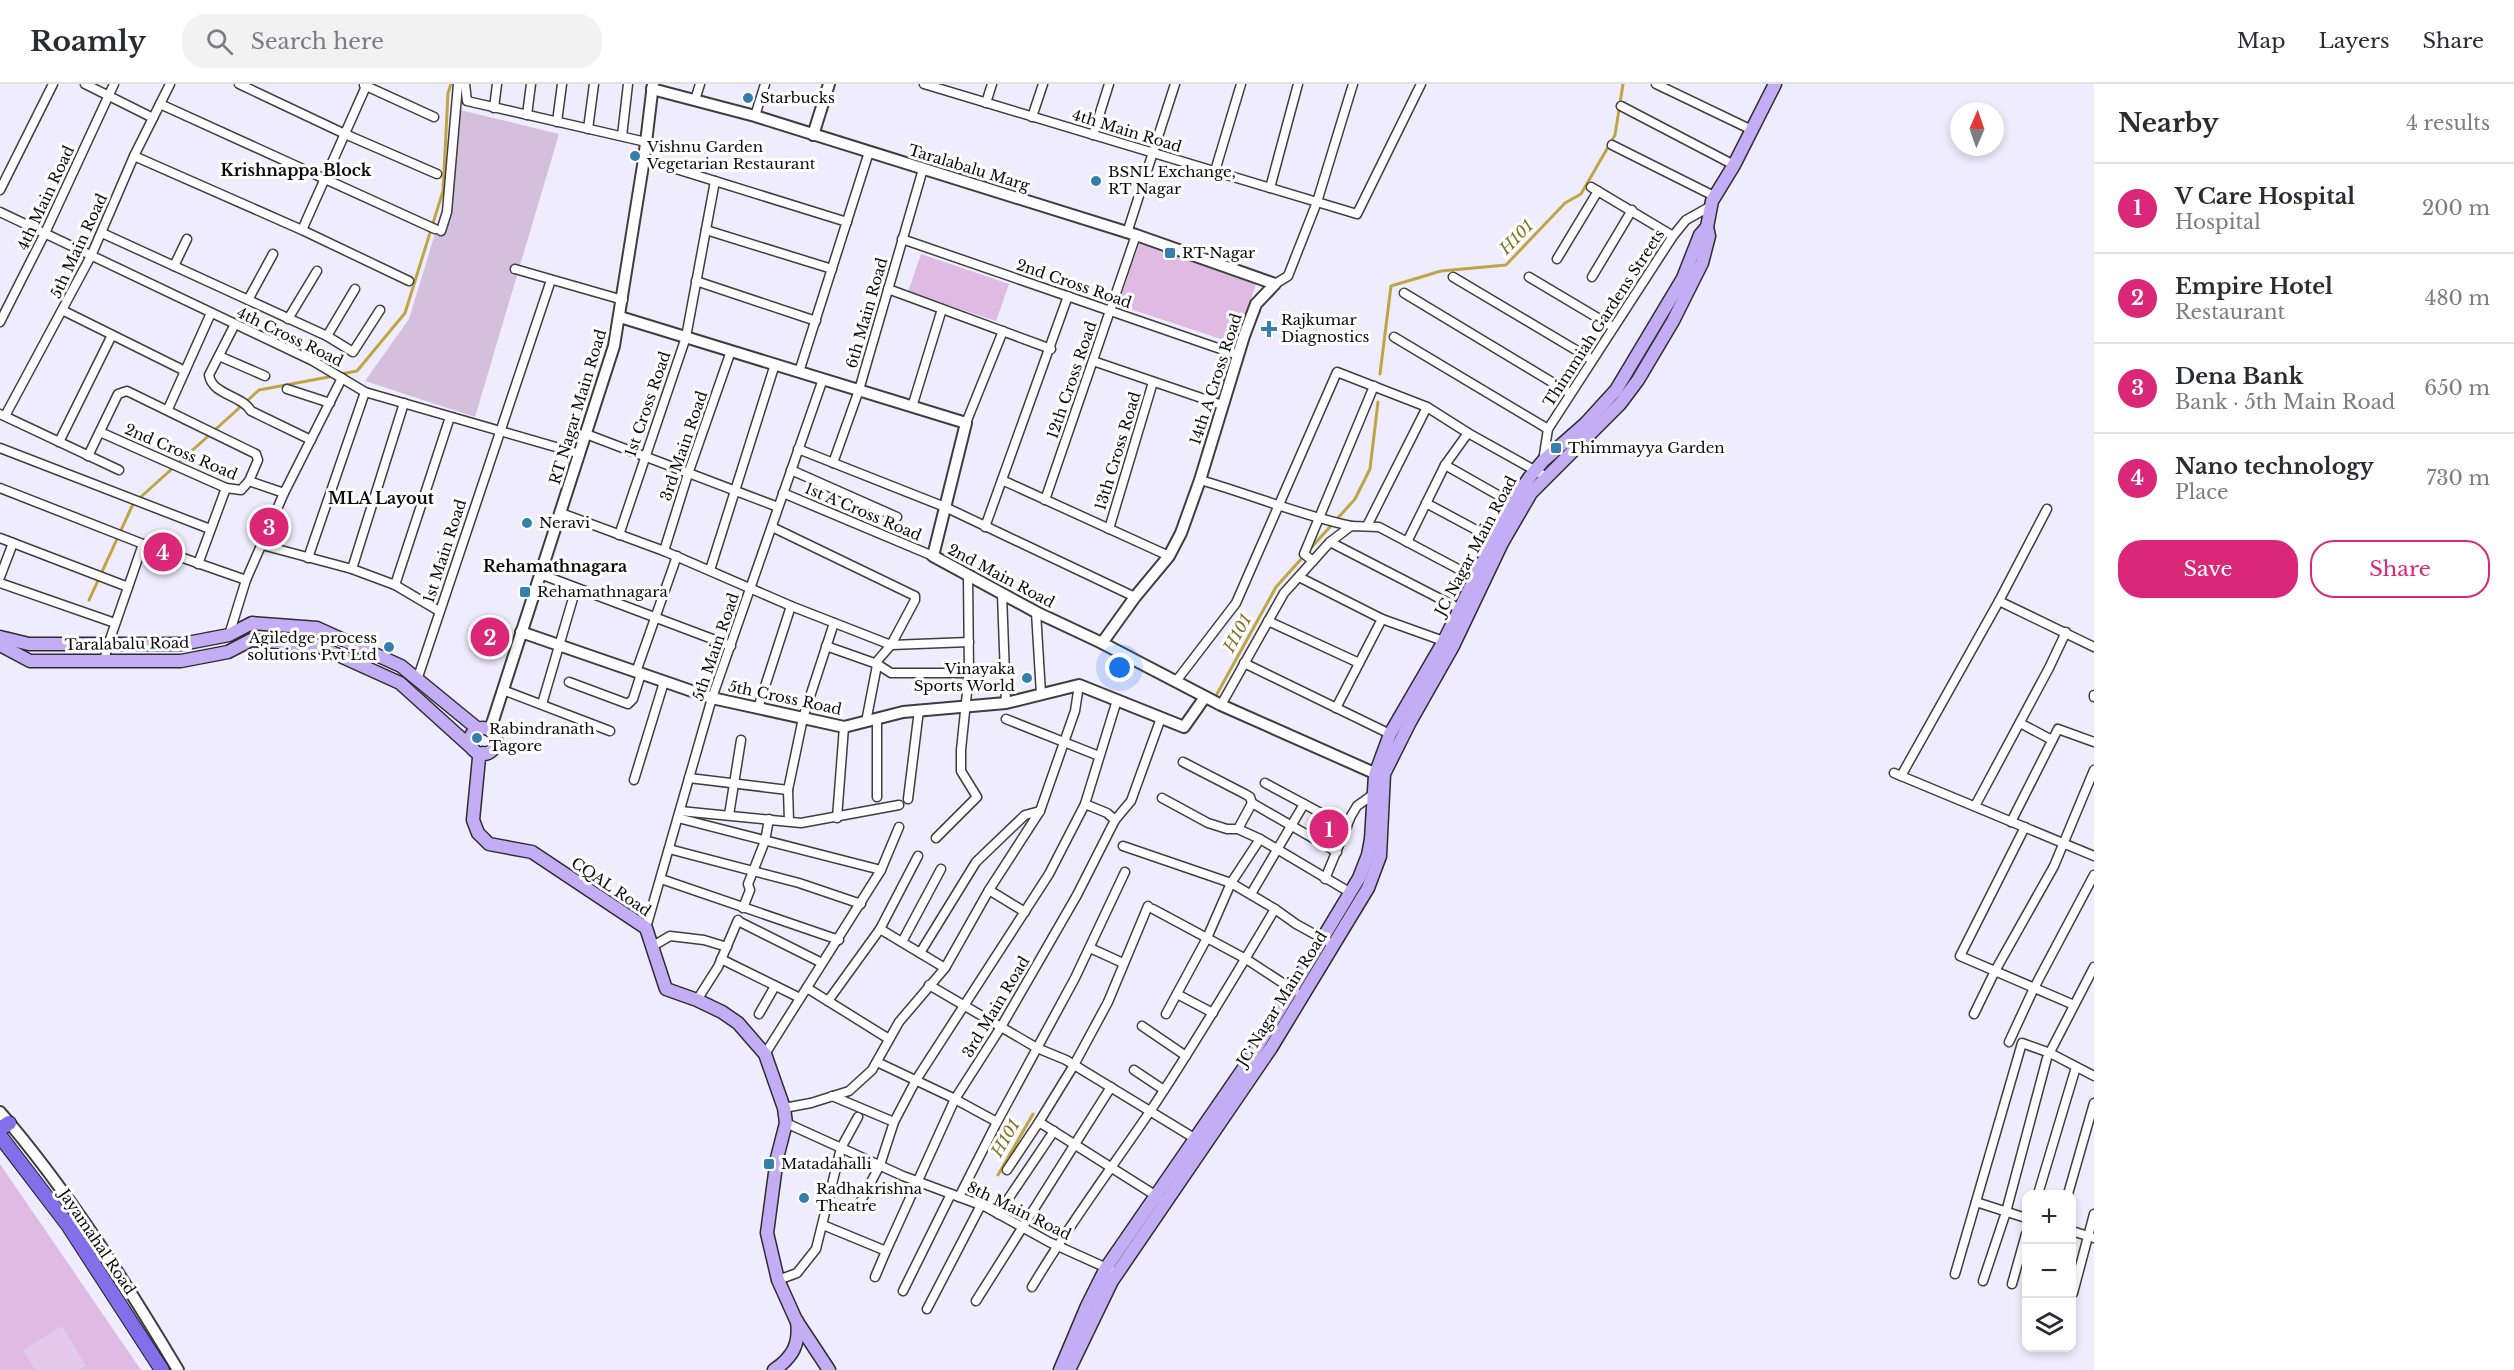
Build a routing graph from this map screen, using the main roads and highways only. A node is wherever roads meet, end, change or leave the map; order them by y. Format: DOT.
graph roads {
  1 [pos="1775,84"];
  2 [pos="1541,469"];
  3 [pos="1480,581"];
  4 [pos="0,637"];
  5 [pos="1448,643"];
  6 [pos="0,645"];
  7 [pos="484,729"];
  8 [pos="478,751"];
  9 [pos="1380,776"];
  10 [pos="1379,793"];
  11 [pos="1328,942"];
  12 [pos="0,1136"];
  13 [pos="0,1147"];
  14 [pos="796,1320"];
  15 [pos="1085,1323"];
  16 [pos="153,1370"];
  17 [pos="162,1370"];
  18 [pos="774,1370"];
  19 [pos="829,1370"];
  20 [pos="1060,1370"];
  21 [pos="1069,1370"];
  1 -- 2 [label="main road, JC Nagar Main Road"];
  2 -- 3 [label="main road, JC Nagar Main Road"];
  2 -- 3 [label="main road, JC Nagar Main Road"];
  3 -- 5 [label="main road, JC Nagar Main Road"];
  3 -- 5 [label="main road, JC Nagar Main Road"];
  4 -- 7 [label="main road, Taralabalu Road"];
  5 -- 9 [label="main road, JC Nagar Main Road"];
  5 -- 9 [label="main road, JC Nagar Main Road"];
  6 -- 8 [label="main road, Taralabalu Road"];
  7 -- 8 [label="main road"];
  7 -- 8 [label="main road"];
  8 -- 14 [label="main road, CQAL Road"];
  9 -- 10 [label="main road, JC Nagar Main Road"];
  10 -- 11 [label="main road, JC Nagar Main Road"];
  10 -- 11 [label="main road, JC Nagar Main Road"];
  11 -- 15 [label="main road, JC Nagar Main Road"];
  12 -- 17 [label="main road, Jayamahal Road"];
  13 -- 16 [label="main road, Jayamahal Road"];
  14 -- 18 [label="main road, CQAL Road"];
  14 -- 19 [label="main road, CQAL Road"];
  15 -- 20 [label="main road, JC Nagar Main Road"];
  15 -- 21 [label="main road, JC Nagar Main Road"];
}
